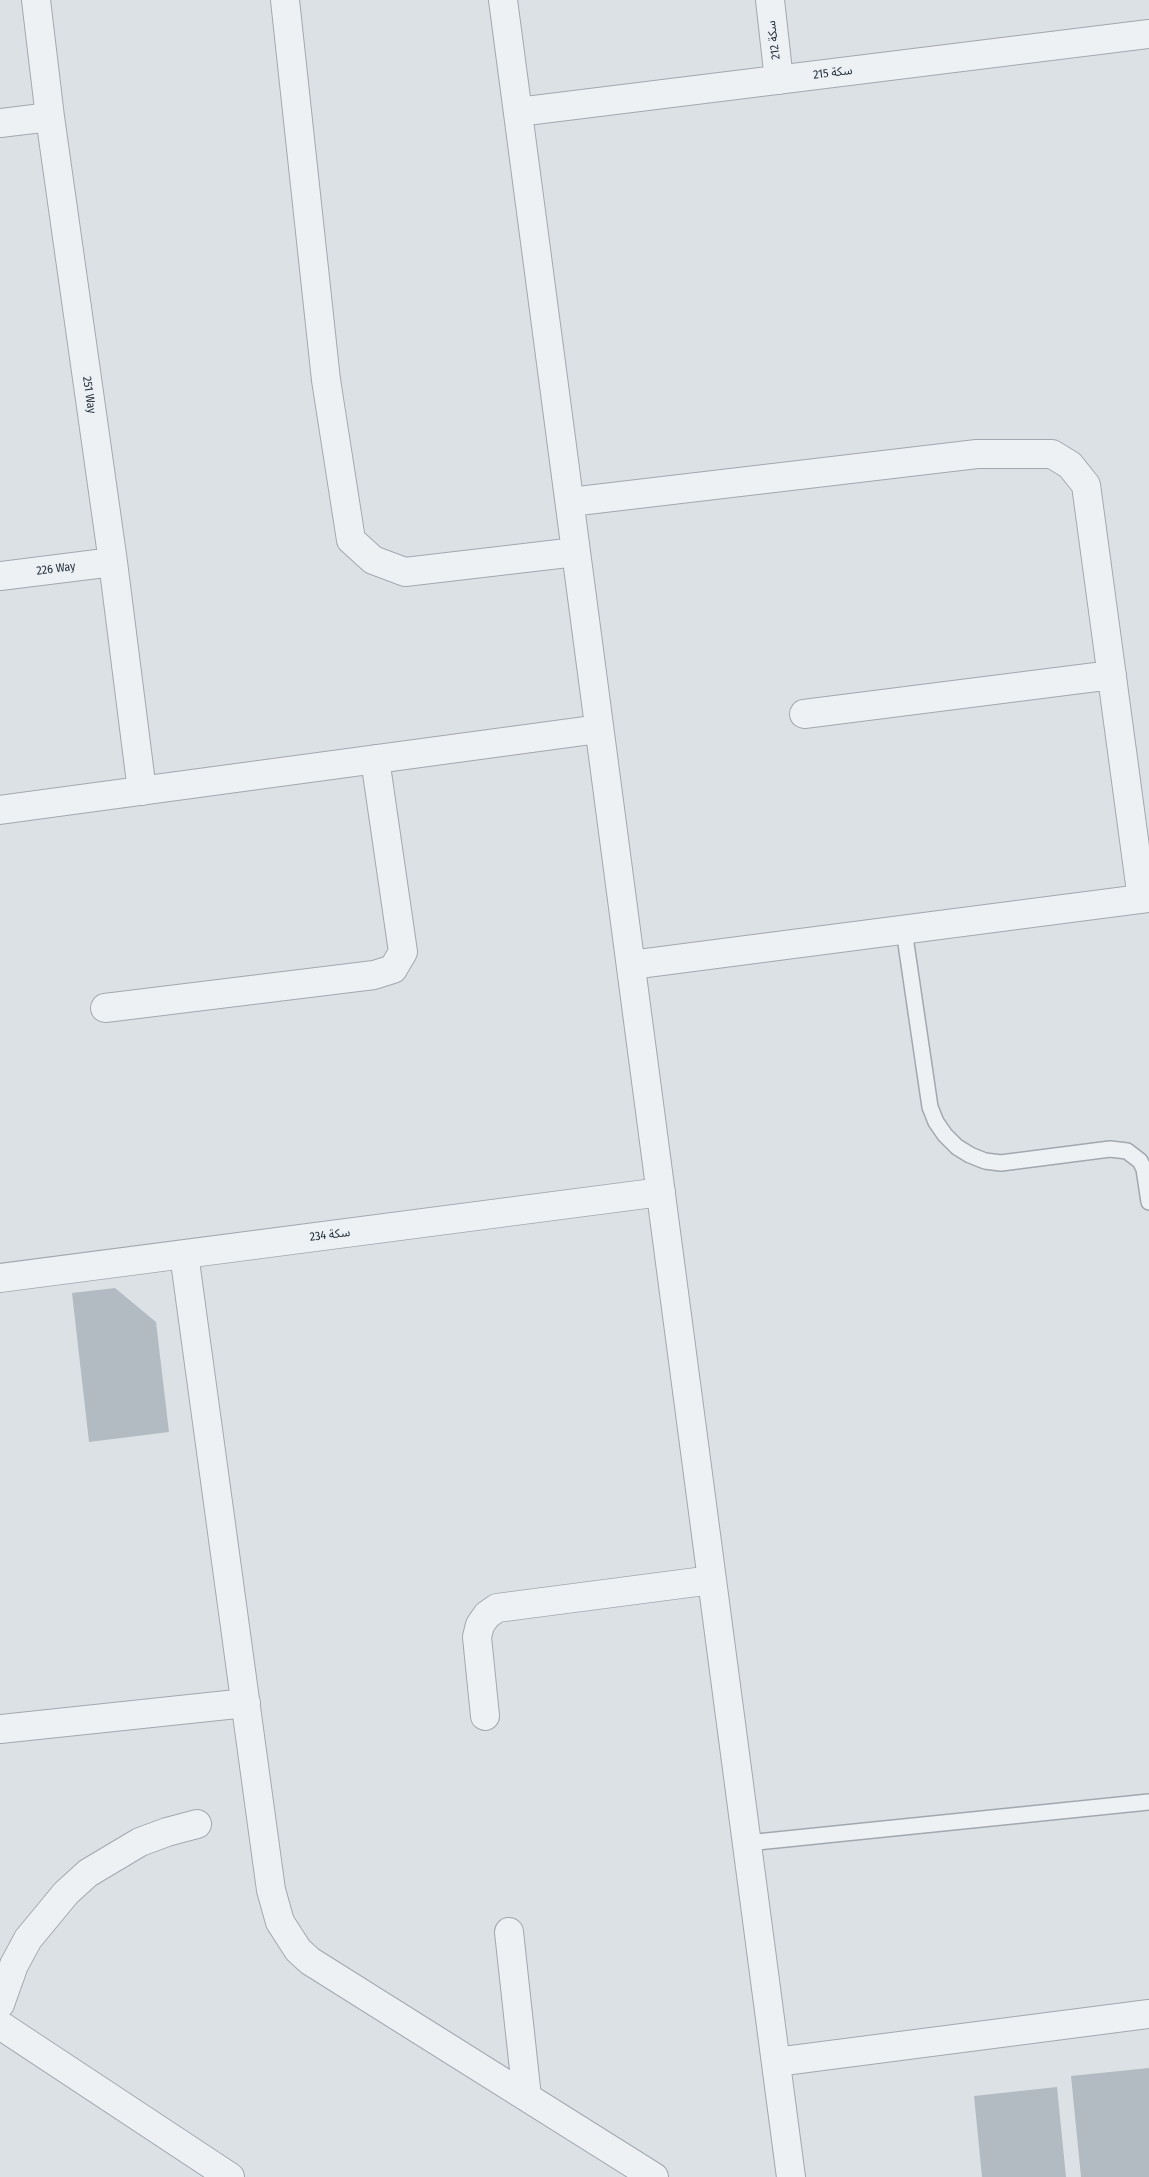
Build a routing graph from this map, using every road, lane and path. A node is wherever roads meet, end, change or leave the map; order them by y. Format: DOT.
graph roads {
  1 [pos="36,0"];
  2 [pos="285,0"];
  3 [pos="503,0"];
  4 [pos="770,0"];
  5 [pos="1149,34"];
  6 [pos="779,80"];
  7 [pos="518,112"];
  8 [pos="50,117"];
  9 [pos="0,123"];
  10 [pos="570,502"];
  11 [pos="576,552"];
  12 [pos="112,562"];
  13 [pos="0,576"];
  14 [pos="1112,675"];
  15 [pos="804,714"];
  16 [pos="599,729"];
  17 [pos="375,759"];
  18 [pos="142,791"];
  19 [pos="0,810"];
  20 [pos="1146,898"];
  21 [pos="904,930"];
  22 [pos="631,965"];
  23 [pos="105,1008"];
  24 [pos="661,1192"];
  25 [pos="1149,1202"];
  26 [pos="184,1254"];
  27 [pos="0,1278"];
  28 [pos="712,1580"];
  29 [pos="246,1703"];
  30 [pos="485,1716"];
  31 [pos="0,1729"];
  32 [pos="1149,1802"];
  33 [pos="196,1824"];
  34 [pos="747,1843"];
  35 [pos="509,1932"];
  36 [pos="0,2004"];
  37 [pos="1149,2014"];
  38 [pos="0,2025"];
  39 [pos="776,2062"];
  40 [pos="527,2097"];
  41 [pos="230,2177"];
  42 [pos="654,2177"];
  43 [pos="791,2177"];
  1 -- 8 [label="street, 251 Way"];
  2 -- 11 [label="street"];
  3 -- 7 [label="street"];
  4 -- 6 [label="street, سكة 212"];
  5 -- 6 [label="street, سكة 215"];
  6 -- 7 [label="street, سكة 215"];
  7 -- 10 [label="street"];
  8 -- 9 [label="street"];
  8 -- 12 [label="street, 251 Way"];
  10 -- 11 [label="street"];
  10 -- 14 [label="street"];
  11 -- 16 [label="street"];
  12 -- 13 [label="street, 226 Way"];
  12 -- 18 [label="street, 251 Way"];
  14 -- 15 [label="street"];
  14 -- 20 [label="street"];
  16 -- 17 [label="street"];
  16 -- 22 [label="street"];
  17 -- 18 [label="street"];
  17 -- 23 [label="street"];
  18 -- 19 [label="street"];
  20 -- 21 [label="street"];
  21 -- 22 [label="street"];
  21 -- 25 [label="lane"];
  22 -- 24 [label="street"];
  24 -- 26 [label="street, سكة 234"];
  24 -- 28 [label="street"];
  26 -- 27 [label="street, سكة 234"];
  26 -- 29 [label="street"];
  28 -- 30 [label="street"];
  28 -- 34 [label="street"];
  29 -- 31 [label="street"];
  29 -- 40 [label="street"];
  32 -- 34 [label="lane"];
  33 -- 36 [label="street"];
  34 -- 39 [label="street"];
  35 -- 40 [label="street"];
  37 -- 39 [label="street"];
  38 -- 41 [label="street"];
  39 -- 43 [label="street"];
  40 -- 42 [label="street"];
}
